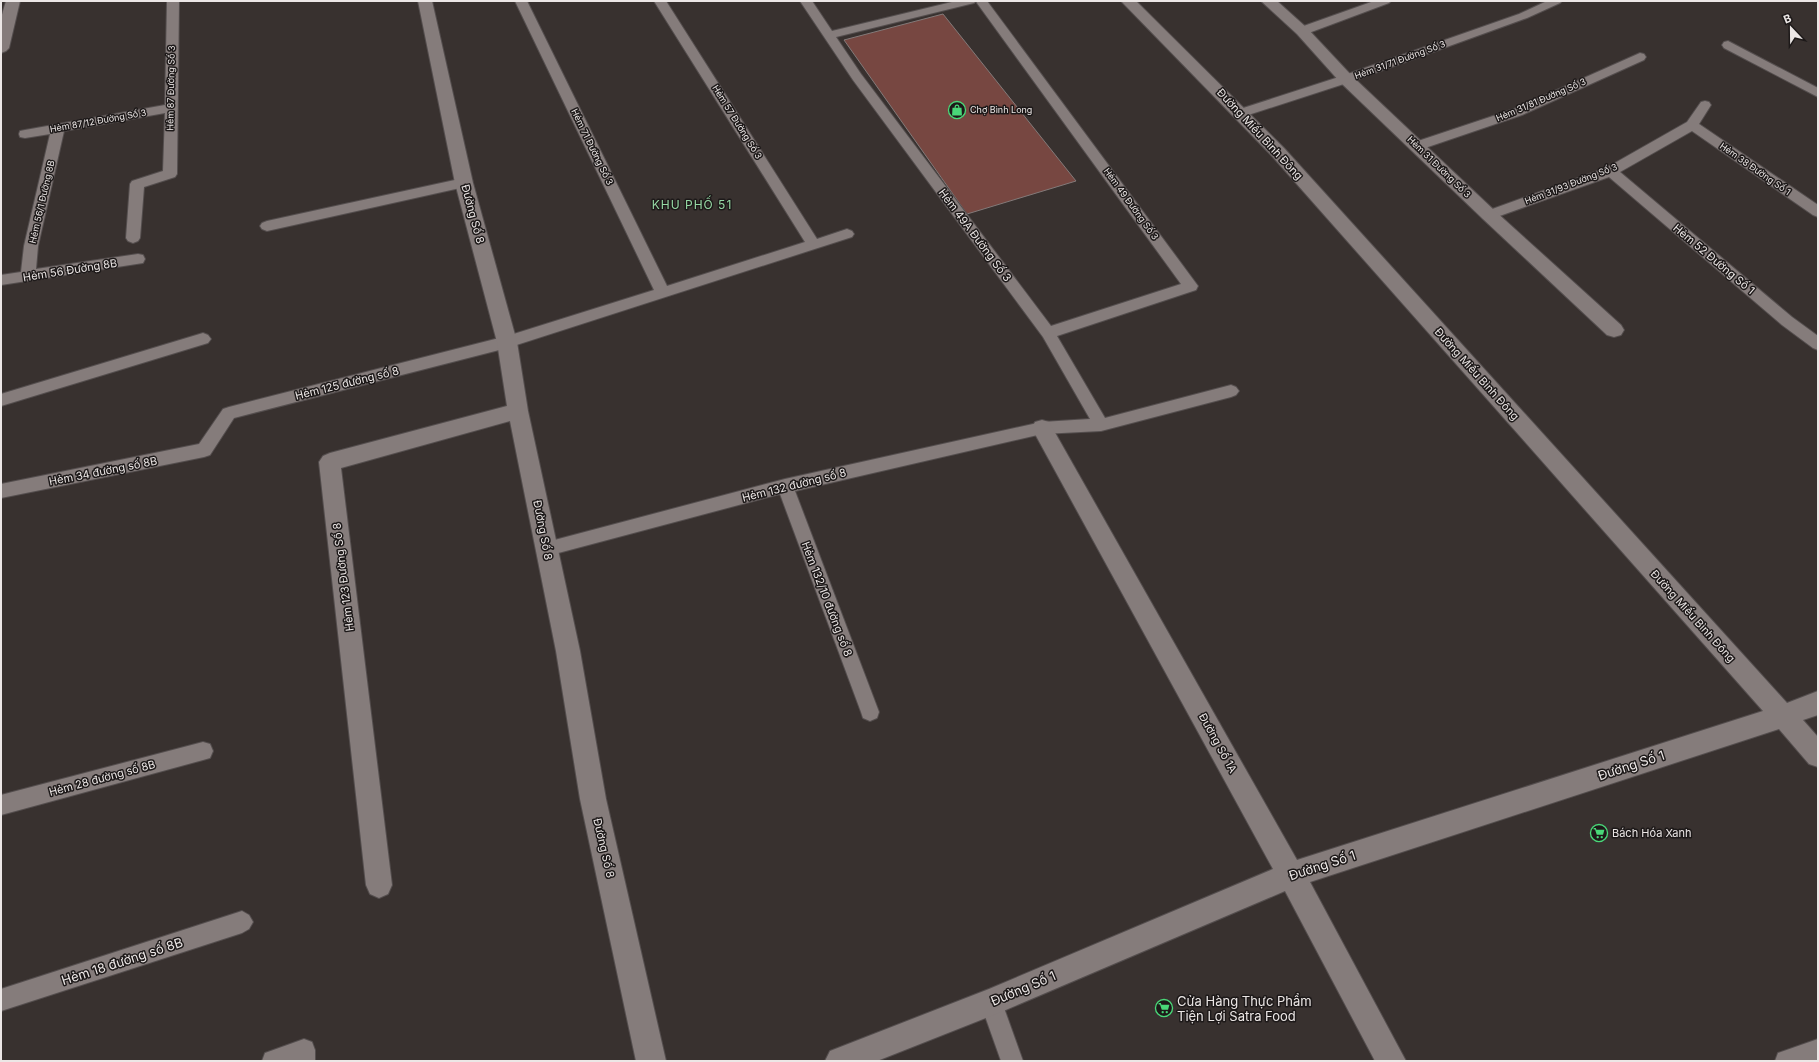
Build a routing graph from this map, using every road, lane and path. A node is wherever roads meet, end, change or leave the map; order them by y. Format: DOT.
graph roads {
  1 [pos="13,1"];
  2 [pos="173,1"];
  3 [pos="425,1"];
  4 [pos="521,1"];
  5 [pos="660,1"];
  6 [pos="806,1"];
  7 [pos="970,1"];
  8 [pos="981,1"];
  9 [pos="1128,1"];
  10 [pos="1268,1"];
  11 [pos="1385,1"];
  12 [pos="1556,1"];
  13 [pos="1302,31"];
  14 [pos="829,35"];
  15 [pos="1728,45"];
  16 [pos="1,48"];
  17 [pos="1640,58"];
  18 [pos="1346,79"];
  19 [pos="1818,93"];
  20 [pos="1706,106"];
  21 [pos="171,108"];
  22 [pos="1241,113"];
  23 [pos="1692,125"];
  24 [pos="58,128"];
  25 [pos="25,134"];
  26 [pos="1417,146"];
  27 [pos="1611,171"];
  28 [pos="464,183"];
  29 [pos="1818,212"];
  30 [pos="1489,215"];
  31 [pos="267,226"];
  32 [pos="847,234"];
  33 [pos="133,238"];
  34 [pos="813,244"];
  35 [pos="138,259"];
  36 [pos="28,276"];
  37 [pos="1,280"];
  38 [pos="663,294"];
  39 [pos="1614,330"];
  40 [pos="1048,333"];
  41 [pos="203,339"];
  42 [pos="507,342"];
  43 [pos="1818,344"];
  44 [pos="1231,392"];
  45 [pos="1,400"];
  46 [pos="518,411"];
  47 [pos="1101,425"];
  48 [pos="1042,428"];
  49 [pos="204,450"];
  50 [pos="785,486"];
  51 [pos="1,491"];
  52 [pos="547,549"];
  53 [pos="1818,703"];
  54 [pos="870,712"];
  55 [pos="1783,716"];
  56 [pos="203,751"];
  57 [pos="1818,755"];
  58 [pos="1,806"];
  59 [pos="1291,874"];
  60 [pos="380,885"];
  61 [pos="242,922"];
  62 [pos="1,1000"];
  63 [pos="991,1002"];
  64 [pos="1818,1050"];
  65 [pos="274,1061"];
  66 [pos="304,1061"];
  67 [pos="651,1061"];
  68 [pos="840,1061"];
  69 [pos="1012,1061"];
  70 [pos="1391,1061"];
  71 [pos="1786,1061"];
  1 -- 16 [label="street"];
  2 -- 21 [label="lane, Hẻm 87 Đường Số 3"];
  3 -- 28 [label="street, Đường Số 8"];
  4 -- 38 [label="lane, Hẻm 71 Đường Số 3"];
  5 -- 34 [label="lane, Hẻm 57 Đường Số 3"];
  6 -- 14 [label="lane, Hẻm 49A Đường Số 3"];
  7 -- 14 [label="lane"];
  8 -- 40 [label="lane, Hẻm 49 Đường Số 3"];
  9 -- 22 [label="street, Đường Miếu Bình Đông"];
  10 -- 13 [label="street, Hẻm 31 Đường Số 3"];
  11 -- 13 [label="lane"];
  12 -- 18 [label="lane, Hẻm 31/71 Đường Số 3"];
  13 -- 18 [label="street, Hẻm 31 Đường Số 3"];
  14 -- 40 [label="lane, Hẻm 49A Đường Số 3"];
  15 -- 19 [label="lane"];
  17 -- 26 [label="lane, Hẻm 31/81 Đường Số 3"];
  18 -- 22 [label="lane, Hẻm 31/71 Đường Số 3"];
  18 -- 26 [label="street, Hẻm 31 Đường Số 3"];
  20 -- 23 [label="lane, Hẻm 31/93 Đường Số 3"];
  21 -- 24 [label="lane, Hẻm 87/12 Đường Số 3"];
  21 -- 33 [label="lane, Hẻm 87 Đường Số 3"];
  22 -- 55 [label="street, Đường Miếu Bình Đông"];
  23 -- 27 [label="lane, Hẻm 31/93 Đường Số 3"];
  23 -- 29 [label="lane, Hẻm 38 Đường Số 1"];
  24 -- 25 [label="lane, Hẻm 87/12 Đường Số 3"];
  24 -- 36 [label="lane, Hẻm 56/1 Đường 8B"];
  26 -- 30 [label="street, Hẻm 31 Đường Số 3"];
  27 -- 30 [label="lane, Hẻm 31/93 Đường Số 3"];
  27 -- 43 [label="lane, Hẻm 52 Đường Số 1"];
  28 -- 31 [label="lane"];
  28 -- 42 [label="street, Đường Số 8"];
  30 -- 39 [label="street, Hẻm 31 Đường Số 3"];
  32 -- 34 [label="lane, Hẻm 125 đường số 8"];
  34 -- 38 [label="lane, Hẻm 125 đường số 8"];
  35 -- 36 [label="lane, Hẻm 56 Đường 8B"];
  36 -- 37 [label="lane, Hẻm 56 Đường 8B"];
  38 -- 42 [label="lane, Hẻm 125 đường số 8"];
  40 -- 47 [label="lane, Hẻm 49A Đường Số 3"];
  41 -- 45 [label="lane"];
  42 -- 46 [label="street, Đường Số 8"];
  42 -- 49 [label="lane, Hẻm 125 đường số 8"];
  44 -- 47 [label="lane"];
  46 -- 52 [label="street, Đường Số 8"];
  46 -- 60 [label="street, Hẻm 123 Đường Số 8"];
  47 -- 48 [label="lane"];
  48 -- 50 [label="lane, Hẻm 132 đường số 8"];
  48 -- 59 [label="street, Đường Số 1A"];
  49 -- 51 [label="lane, Hẻm 34 đường số 8B"];
  50 -- 52 [label="lane, Hẻm 132 đường số 8"];
  50 -- 54 [label="lane, Hẻm 132/10 đường số 8"];
  52 -- 67 [label="street, Đường Số 8"];
  53 -- 55 [label="street, Đường Số 1"];
  55 -- 57 [label="street, Đường Miếu Bình Đông"];
  55 -- 59 [label="street, Đường Số 1"];
  56 -- 58 [label="lane, Hẻm 28 đường số 8B"];
  59 -- 63 [label="street, Đường Số 1"];
  59 -- 70 [label="street, Đường Số 1A"];
  61 -- 62 [label="lane, Hẻm 18 đường số 8B"];
  63 -- 68 [label="street, Đường Số 1"];
  63 -- 69 [label="lane"];
  64 -- 71 [label="lane"];
  65 -- 66 [label="lane"];
}
